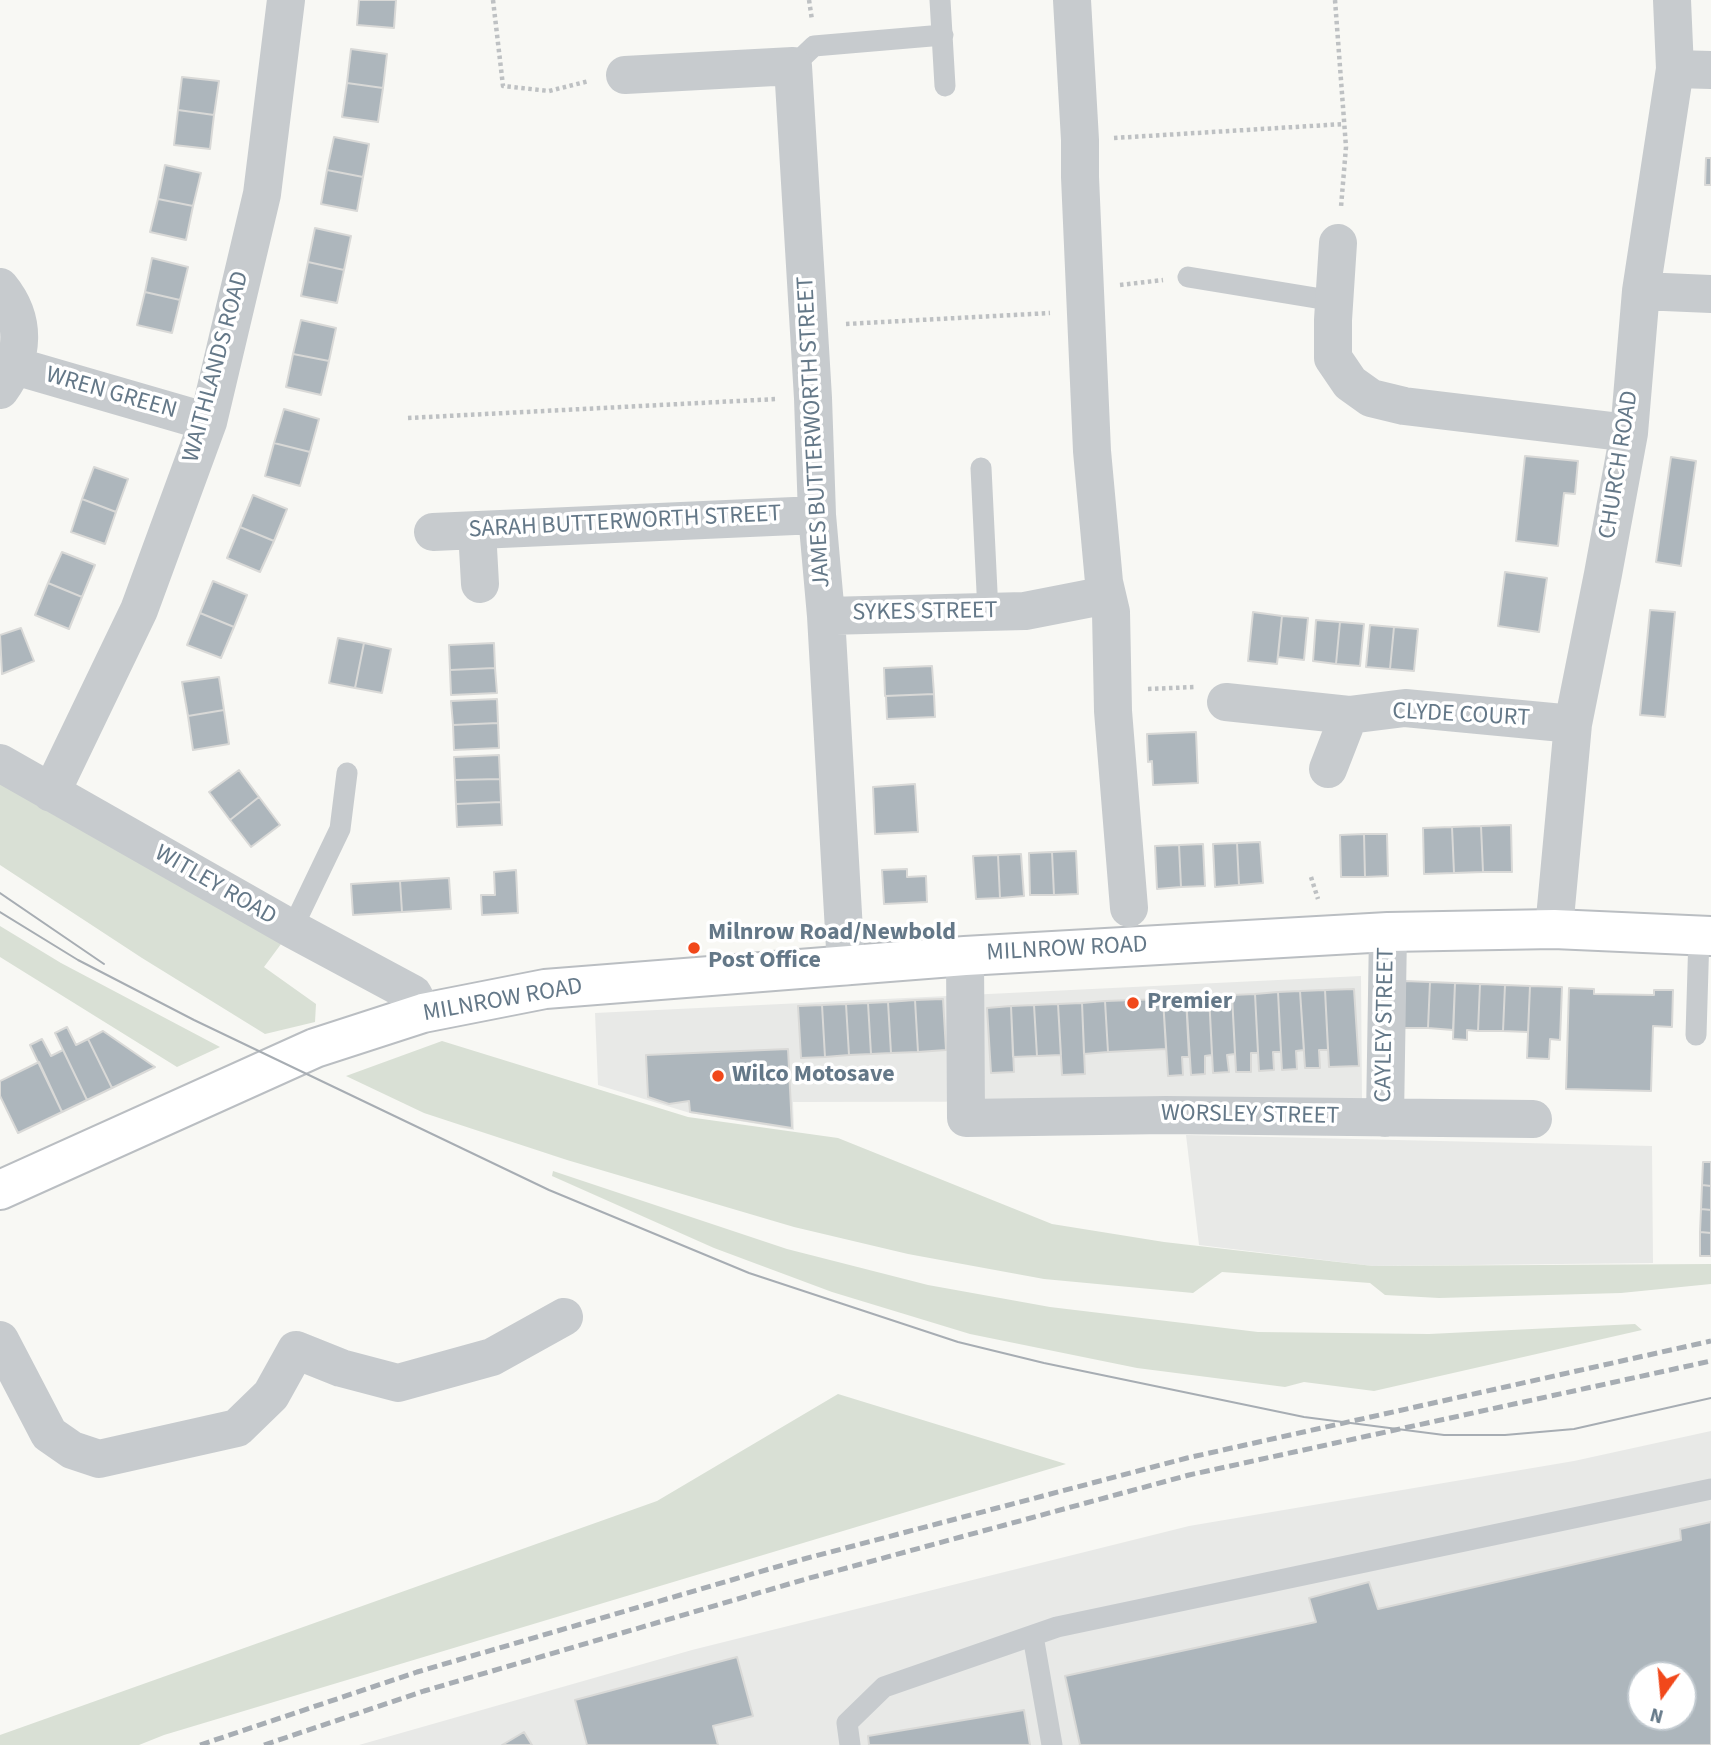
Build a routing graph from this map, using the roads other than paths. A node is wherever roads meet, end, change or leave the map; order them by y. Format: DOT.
graph roads {
  1 [pos="286,0"];
  2 [pos="940,0"];
  3 [pos="1072,0"];
  4 [pos="1672,0"];
  5 [pos="943,35"];
  6 [pos="793,66"];
  7 [pos="1693,69"];
  8 [pos="625,75"];
  9 [pos="945,86"];
  10 [pos="1338,243"];
  11 [pos="1188,277"];
  12 [pos="0,287"];
  13 [pos="1641,291"];
  14 [pos="1711,293"];
  15 [pos="1334,301"];
  16 [pos="7,378"];
  17 [pos="208,422"];
  18 [pos="1629,433"];
  19 [pos="981,468"];
  20 [pos="817,515"];
  21 [pos="478,530"];
  22 [pos="433,532"];
  23 [pos="480,584"];
  24 [pos="1107,595"];
  25 [pos="1006,611"];
  26 [pos="826,616"];
  27 [pos="1226,702"];
  28 [pos="1349,715"];
  29 [pos="1573,724"];
  30 [pos="0,763"];
  31 [pos="1328,769"];
  32 [pos="347,773"];
  33 [pos="51,793"];
  34 [pos="1129,908"];
  35 [pos="292,929"];
  36 [pos="1553,929"];
  37 [pos="1388,932"];
  38 [pos="1705,935"];
  39 [pos="965,956"];
  40 [pos="846,966"];
  41 [pos="423,1013"];
  42 [pos="1696,1035"];
  43 [pos="1385,1118"];
  44 [pos="1533,1119"];
  45 [pos="0,1190"];
  46 [pos="564,1317"];
  47 [pos="0,1340"];
  48 [pos="1711,1489"];
  49 [pos="1033,1636"];
  50 [pos="849,1745"];
  51 [pos="1052,1745"];
  1 -- 17 [label="street, WAITHLANDS ROAD"];
  2 -- 5 [label="lane"];
  3 -- 24 [label="street"];
  4 -- 7 [label="street, CHURCH ROAD"];
  5 -- 6 [label="lane"];
  5 -- 9 [label="lane"];
  6 -- 8 [label="street"];
  6 -- 20 [label="street, JAMES BUTTERWORTH STREET"];
  7 -- 13 [label="street, CHURCH ROAD"];
  10 -- 15 [label="street"];
  11 -- 15 [label="lane"];
  12 -- 16 [label="street, WREN GREEN"];
  13 -- 14 [label="street"];
  13 -- 18 [label="street, CHURCH ROAD"];
  15 -- 18 [label="street"];
  16 -- 17 [label="street, WREN GREEN"];
  17 -- 33 [label="street, WAITHLANDS ROAD"];
  18 -- 29 [label="street, CHURCH ROAD"];
  19 -- 25 [label="lane"];
  20 -- 21 [label="street, SARAH BUTTERWORTH STREET"];
  20 -- 26 [label="street, JAMES BUTTERWORTH STREET"];
  21 -- 22 [label="street, SARAH BUTTERWORTH STREET"];
  21 -- 23 [label="street"];
  24 -- 25 [label="street, SYKES STREET"];
  24 -- 34 [label="street"];
  25 -- 26 [label="street, SYKES STREET"];
  26 -- 40 [label="street, JAMES BUTTERWORTH STREET"];
  27 -- 28 [label="street, CLYDE COURT"];
  28 -- 29 [label="street, CLYDE COURT"];
  28 -- 31 [label="street"];
  29 -- 36 [label="street, CHURCH ROAD"];
  30 -- 33 [label="street, WITLEY ROAD"];
  32 -- 35 [label="lane"];
  33 -- 35 [label="street, WITLEY ROAD"];
  35 -- 41 [label="street, WITLEY ROAD"];
  36 -- 37 [label="main road, MILNROW ROAD"];
  36 -- 38 [label="main road, MILNROW ROAD"];
  37 -- 39 [label="main road, MILNROW ROAD"];
  37 -- 43 [label="street, CAYLEY STREET"];
  38 -- 42 [label="lane"];
  39 -- 40 [label="main road, MILNROW ROAD"];
  39 -- 43 [label="street, WORSLEY STREET"];
  40 -- 41 [label="main road, MILNROW ROAD"];
  41 -- 45 [label="main road, MILNROW ROAD"];
  43 -- 44 [label="street, WORSLEY STREET"];
  46 -- 47 [label="street"];
  48 -- 49 [label="lane"];
  49 -- 50 [label="lane"];
  49 -- 51 [label="lane"];
}
